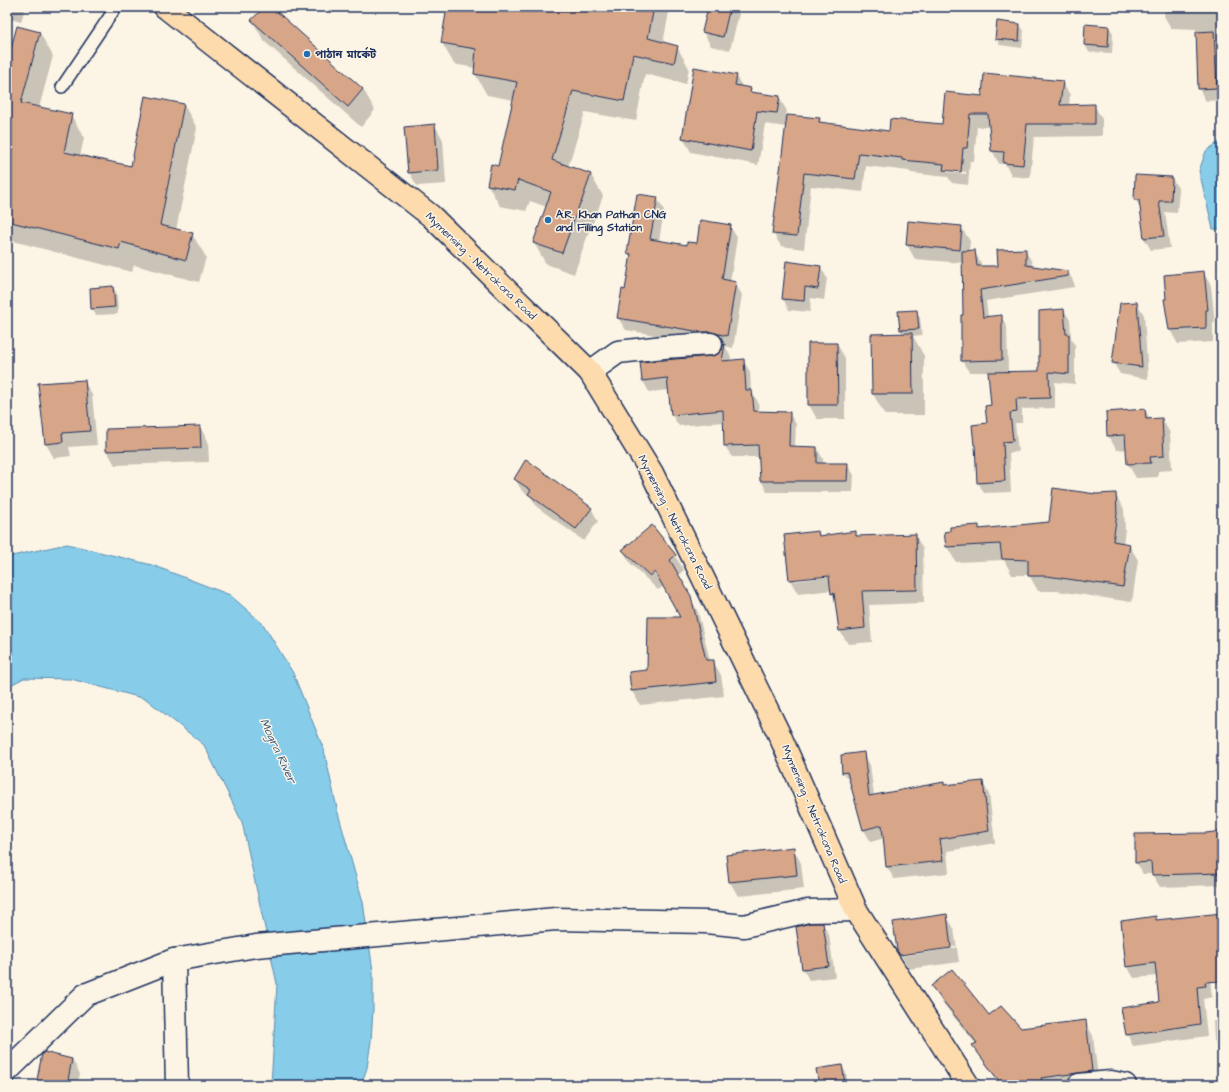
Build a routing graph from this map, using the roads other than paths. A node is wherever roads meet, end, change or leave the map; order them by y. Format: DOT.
graph roads {
  1 [pos="116,7"];
  2 [pos="166,7"];
  3 [pos="62,87"];
  4 [pos="711,344"];
  5 [pos="590,372"];
  6 [pos="856,910"];
  7 [pos="174,960"];
  8 [pos="7,1071"];
  9 [pos="177,1085"];
  10 [pos="968,1085"];
  11 [pos="1079,1085"];
  12 [pos="1125,1085"];
  1 -- 3 [label="lane"];
  2 -- 5 [label="main road, Mymensing - Netrokona Road"];
  4 -- 5 [label="street"];
  5 -- 6 [label="main road, Mymensing - Netrokona Road"];
  6 -- 7 [label="street"];
  6 -- 10 [label="main road, Mymensing - Netrokona Road"];
  7 -- 8 [label="street"];
  7 -- 9 [label="street"];
  11 -- 12 [label="street"];
}
